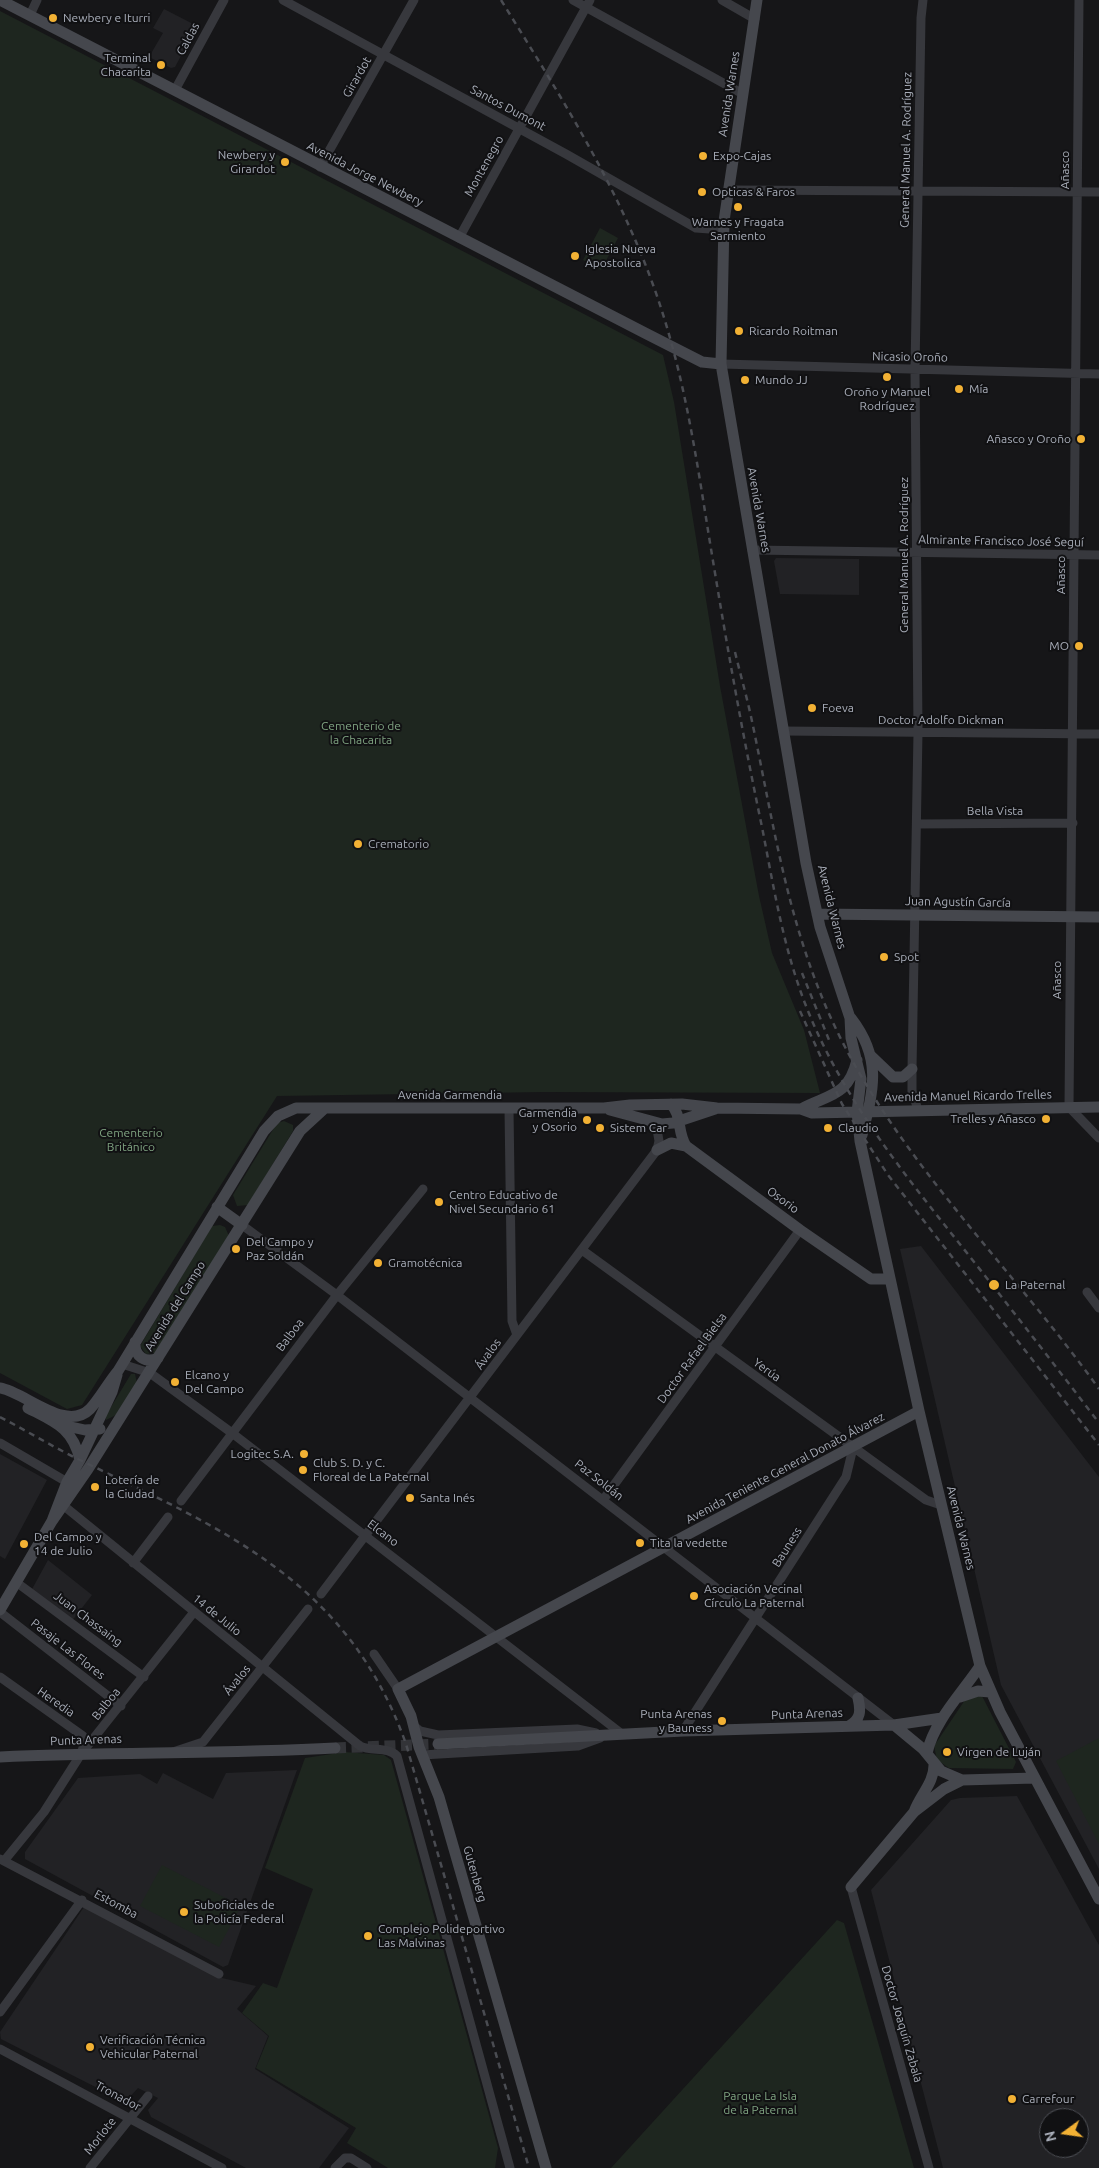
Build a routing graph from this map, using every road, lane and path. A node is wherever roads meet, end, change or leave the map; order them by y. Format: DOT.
graph roads {
  1 [pos="0,0"];
  2 [pos="38,0"];
  3 [pos="224,0"];
  4 [pos="283,0"];
  5 [pos="414,0"];
  6 [pos="573,0"];
  7 [pos="722,0"];
  8 [pos="757,0"];
  9 [pos="923,0"];
  10 [pos="1079,0"];
  11 [pos="588,4"];
  12 [pos="30,15"];
  13 [pos="755,19"];
  14 [pos="384,55"];
  15 [pos="175,90"];
  16 [pos="743,94"];
  17 [pos="519,128"];
  18 [pos="320,167"];
  19 [pos="728,190"];
  20 [pos="917,190"];
  21 [pos="1077,192"];
  22 [pos="1099,192"];
  23 [pos="723,230"];
  24 [pos="459,238"];
  25 [pos="721,364"];
  26 [pos="915,370"];
  27 [pos="1075,374"];
  28 [pos="1099,374"];
  29 [pos="752,550"];
  30 [pos="916,551"];
  31 [pos="1074,555"];
  32 [pos="1099,555"];
  33 [pos="783,731"];
  34 [pos="918,732"];
  35 [pos="1073,734"];
  36 [pos="1099,734"];
  37 [pos="1073,823"];
  38 [pos="916,824"];
  39 [pos="817,914"];
  40 [pos="914,915"];
  41 [pos="1070,918"];
  42 [pos="1099,918"];
  43 [pos="850,1018"];
  44 [pos="870,1056"];
  45 [pos="857,1060"];
  46 [pos="912,1069"];
  47 [pos="658,1104"];
  48 [pos="671,1104"];
  49 [pos="1069,1107"];
  50 [pos="1099,1107"];
  51 [pos="296,1108"];
  52 [pos="325,1108"];
  53 [pos="604,1108"];
  54 [pos="717,1108"];
  55 [pos="509,1109"];
  56 [pos="801,1109"];
  57 [pos="918,1110"];
  58 [pos="838,1112"];
  59 [pos="863,1112"];
  60 [pos="678,1121"];
  61 [pos="656,1123"];
  62 [pos="1099,1138"];
  63 [pos="860,1141"];
  64 [pos="686,1146"];
  65 [pos="657,1150"];
  66 [pos="423,1188"];
  67 [pos="217,1207"];
  68 [pos="242,1225"];
  69 [pos="800,1230"];
  70 [pos="582,1250"];
  71 [pos="890,1279"];
  72 [pos="1087,1292"];
  73 [pos="337,1295"];
  74 [pos="1099,1308"];
  75 [pos="517,1335"];
  76 [pos="135,1342"];
  77 [pos="714,1348"];
  78 [pos="158,1358"];
  79 [pos="120,1367"];
  80 [pos="150,1373"];
  81 [pos="0,1388"];
  82 [pos="0,1393"];
  83 [pos="470,1399"];
  84 [pos="919,1411"];
  85 [pos="64,1420"];
  86 [pos="116,1424"];
  87 [pos="94,1430"];
  88 [pos="232,1433"];
  89 [pos="0,1443"];
  90 [pos="853,1448"];
  91 [pos="80,1460"];
  92 [pos="67,1482"];
  93 [pos="181,1500"];
  94 [pos="603,1500"];
  95 [pos="941,1505"];
  96 [pos="64,1506"];
  97 [pos="168,1518"];
  98 [pos="52,1521"];
  99 [pos="366,1535"];
  100 [pos="664,1549"];
  101 [pos="133,1563"];
  102 [pos="16,1582"];
  103 [pos="321,1594"];
  104 [pos="308,1609"];
  105 [pos="0,1611"];
  106 [pos="194,1612"];
  107 [pos="756,1618"];
  108 [pos="496,1636"];
  109 [pos="374,1654"];
  110 [pos="980,1666"];
  111 [pos="263,1668"];
  112 [pos="0,1677"];
  113 [pos="144,1677"];
  114 [pos="398,1689"];
  115 [pos="990,1692"];
  116 [pos="960,1697"];
  117 [pos="858,1698"];
  118 [pos="121,1706"];
  119 [pos="942,1718"];
  120 [pos="894,1725"];
  121 [pos="414,1726"];
  122 [pos="849,1726"];
  123 [pos="683,1731"];
  124 [pos="622,1734"];
  125 [pos="609,1735"];
  126 [pos="203,1742"];
  127 [pos="438,1744"];
  128 [pos="335,1748"];
  129 [pos="172,1752"];
  130 [pos="82,1754"];
  131 [pos="927,1754"];
  132 [pos="422,1755"];
  133 [pos="0,1757"];
  134 [pos="934,1764"];
  135 [pos="1034,1778"];
  136 [pos="962,1780"];
  137 [pos="914,1812"];
  138 [pos="2,1860"];
  139 [pos="851,1887"];
  140 [pos="1099,1899"];
  141 [pos="82,1900"];
  142 [pos="219,1974"];
  143 [pos="0,2012"];
  144 [pos="0,2049"];
  145 [pos="148,2096"];
  146 [pos="131,2117"];
  147 [pos="505,2152"];
  148 [pos="90,2168"];
  149 [pos="222,2168"];
  150 [pos="335,2168"];
  151 [pos="368,2168"];
  152 [pos="504,2168"];
  153 [pos="510,2168"];
  154 [pos="546,2168"];
  155 [pos="929,2168"];
  1 -- 12 [label="main road, Avenida Jorge Newbery"];
  2 -- 12 [label="street"];
  3 -- 15 [label="street, Caldas"];
  4 -- 14 [label="street, Santos Dumont"];
  5 -- 14 [label="street, Girardot"];
  6 -- 11 [label="street"];
  7 -- 13 [label="street"];
  8 -- 13 [label="main road, Avenida Warnes"];
  9 -- 20 [label="street, General Manuel A. Rodríguez"];
  10 -- 21 [label="street, Añasco"];
  11 -- 16 [label="street"];
  11 -- 17 [label="street, Montenegro"];
  12 -- 15 [label="main road, Avenida Jorge Newbery"];
  13 -- 16 [label="main road, Avenida Warnes"];
  14 -- 17 [label="street, Santos Dumont"];
  14 -- 18 [label="street, Girardot"];
  15 -- 18 [label="main road, Avenida Jorge Newbery"];
  16 -- 19 [label="main road, Avenida Warnes"];
  17 -- 23 [label="street, Santos Dumont"];
  17 -- 24 [label="street, Montenegro"];
  18 -- 24 [label="main road, Avenida Jorge Newbery"];
  19 -- 20 [label="street"];
  19 -- 23 [label="main road, Avenida Warnes"];
  20 -- 21 [label="street"];
  20 -- 26 [label="street, General Manuel A. Rodríguez"];
  21 -- 22 [label="street"];
  21 -- 27 [label="street, Añasco"];
  23 -- 25 [label="main road, Avenida Warnes"];
  24 -- 25 [label="main road, Avenida Jorge Newbery"];
  25 -- 26 [label="street, Nicasio Oroño"];
  25 -- 29 [label="main road, Avenida Warnes"];
  26 -- 27 [label="street, Nicasio Oroño"];
  26 -- 30 [label="street, General Manuel A. Rodríguez"];
  27 -- 28 [label="street, Nicasio Oroño"];
  27 -- 31 [label="street, Añasco"];
  29 -- 30 [label="street, Almirante Francisco José Seguí"];
  29 -- 33 [label="main road, Avenida Warnes"];
  30 -- 31 [label="street, Almirante Francisco José Seguí"];
  30 -- 34 [label="street, General Manuel A. Rodríguez"];
  31 -- 32 [label="street, Almirante Francisco José Seguí"];
  31 -- 35 [label="street, Añasco"];
  33 -- 34 [label="street, Doctor Adolfo Dickman"];
  33 -- 39 [label="main road, Avenida Warnes"];
  34 -- 35 [label="street, Doctor Adolfo Dickman"];
  34 -- 38 [label="street, General Manuel A. Rodríguez"];
  35 -- 36 [label="street, Doctor Adolfo Dickman"];
  35 -- 37 [label="street, Añasco"];
  37 -- 38 [label="street, Bella Vista"];
  37 -- 41 [label="street, Añasco"];
  38 -- 40 [label="street, General Manuel A. Rodríguez"];
  39 -- 40 [label="main road, Juan Agustín García"];
  39 -- 43 [label="main road, Avenida Warnes"];
  40 -- 41 [label="main road, Juan Agustín García"];
  40 -- 46 [label="street, General Manuel A. Rodríguez"];
  41 -- 42 [label="main road, Juan Agustín García"];
  41 -- 49 [label="street, Añasco"];
  43 -- 44 [label="main road, Avenida Warnes"];
  43 -- 45 [label="main road, Avenida Warnes"];
  44 -- 46 [label="main road"];
  44 -- 59 [label="main road, Avenida Warnes"];
  45 -- 56 [label="main road"];
  45 -- 59 [label="main road, Avenida Warnes"];
  46 -- 57 [label="street, General Manuel A. Rodríguez"];
  47 -- 48 [label="main road, Avenida Garmendia"];
  47 -- 53 [label="main road, Avenida Garmendia"];
  47 -- 61 [label="main road"];
  48 -- 54 [label="main road, Avenida Garmendia"];
  48 -- 60 [label="main road"];
  49 -- 50 [label="main road, Avenida Manuel Ricardo Trelles"];
  49 -- 57 [label="main road, Avenida Manuel Ricardo Trelles"];
  49 -- 62 [label="street"];
  51 -- 52 [label="main road, Avenida Garmendia"];
  51 -- 67 [label="main road, Avenida del Campo"];
  52 -- 55 [label="main road, Avenida Garmendia"];
  52 -- 68 [label="main road, Avenida del Campo"];
  53 -- 55 [label="main road, Avenida Garmendia"];
  53 -- 61 [label="main road, Avenida Garmendia"];
  54 -- 56 [label="main road, Avenida Garmendia"];
  54 -- 60 [label="main road, Avenida Garmendia"];
  55 -- 75 [label="street"];
  56 -- 58 [label="main road, Avenida Garmendia"];
  57 -- 59 [label="main road, Avenida Manuel Ricardo Trelles"];
  58 -- 59 [label="main road, Avenida Garmendia"];
  58 -- 63 [label="main road"];
  59 -- 63 [label="main road, Avenida Warnes"];
  60 -- 61 [label="main road, Avenida Garmendia"];
  60 -- 64 [label="main road"];
  61 -- 65 [label="street"];
  63 -- 71 [label="main road, Avenida Warnes"];
  64 -- 65 [label="main road"];
  64 -- 69 [label="main road, Osorio"];
  65 -- 70 [label="street, Ávalos"];
  66 -- 73 [label="street, Balboa"];
  67 -- 68 [label="main road"];
  67 -- 76 [label="main road, Avenida del Campo"];
  68 -- 73 [label="street, Paz Soldán"];
  68 -- 78 [label="main road, Avenida del Campo"];
  69 -- 71 [label="main road, Osorio"];
  69 -- 77 [label="street, Doctor Rafael Bielsa"];
  70 -- 75 [label="street, Ávalos"];
  70 -- 77 [label="street, Yerúa"];
  71 -- 84 [label="main road, Avenida Warnes"];
  72 -- 74 [label="street"];
  73 -- 83 [label="street, Paz Soldán"];
  73 -- 88 [label="street, Balboa"];
  75 -- 83 [label="street, Ávalos"];
  76 -- 78 [label="main road"];
  76 -- 79 [label="main road, Avenida del Campo"];
  77 -- 90 [label="street, Yerúa"];
  77 -- 94 [label="street, Doctor Rafael Bielsa"];
  78 -- 80 [label="main road, Avenida del Campo"];
  79 -- 80 [label="street, Elcano"];
  79 -- 85 [label="main road, Avenida del Campo"];
  79 -- 87 [label="main road, Avenida del Campo"];
  80 -- 86 [label="main road, Avenida del Campo"];
  80 -- 88 [label="street, Elcano"];
  81 -- 85 [label="main road"];
  82 -- 85 [label="main road"];
  83 -- 94 [label="street, Paz Soldán"];
  83 -- 99 [label="street, Ávalos"];
  84 -- 90 [label="main road, Avenida Teniente General Donato Álvarez"];
  84 -- 95 [label="main road, Avenida Warnes"];
  85 -- 87 [label="main road"];
  85 -- 91 [label="main road"];
  86 -- 87 [label="main road"];
  86 -- 96 [label="main road, Avenida del Campo"];
  87 -- 91 [label="main road, Avenida del Campo"];
  88 -- 93 [label="street, Balboa"];
  88 -- 99 [label="street, Elcano"];
  89 -- 92 [label="street"];
  90 -- 95 [label="street, Yerúa"];
  90 -- 100 [label="main road, Avenida Teniente General Donato Álvarez"];
  90 -- 107 [label="street, Bauness"];
  91 -- 92 [label="main road, Avenida del Campo"];
  92 -- 98 [label="main road, Avenida del Campo"];
  94 -- 100 [label="street, Paz Soldán"];
  95 -- 110 [label="main road, Avenida Warnes"];
  96 -- 98 [label="main road, Avenida del Campo"];
  96 -- 101 [label="street, 14 de Julio"];
  97 -- 101 [label="street"];
  98 -- 102 [label="main road, Avenida del Campo"];
  99 -- 103 [label="street, Ávalos"];
  99 -- 108 [label="street, Elcano"];
  100 -- 107 [label="street, Paz Soldán"];
  100 -- 108 [label="main road, Avenida Teniente General Donato Álvarez"];
  101 -- 106 [label="street, 14 de Julio"];
  102 -- 105 [label="main road, Avenida del Campo"];
  102 -- 113 [label="street, Juan Chassaing"];
  104 -- 111 [label="street, Ávalos"];
  105 -- 118 [label="street, Pasaje Las Flores"];
  106 -- 111 [label="street, 14 de Julio"];
  106 -- 113 [label="street, Balboa"];
  107 -- 117 [label="street, Paz Soldán"];
  107 -- 123 [label="street, Bauness"];
  108 -- 114 [label="main road, Avenida Teniente General Donato Álvarez"];
  108 -- 124 [label="street, Elcano"];
  109 -- 114 [label="street, Gutenberg"];
  110 -- 115 [label="main road, Avenida Warnes"];
  110 -- 116 [label="main road"];
  111 -- 126 [label="street, Ávalos"];
  111 -- 147 [label="street, 14 de Julio"];
  112 -- 130 [label="street, Heredia"];
  113 -- 118 [label="street, Balboa"];
  114 -- 121 [label="main road, Gutenberg"];
  115 -- 116 [label="main road"];
  115 -- 135 [label="main road, Avenida Warnes"];
  116 -- 119 [label="main road"];
  117 -- 120 [label="street, Paz Soldán"];
  117 -- 122 [label="main road"];
  118 -- 130 [label="street, Balboa"];
  119 -- 120 [label="main road, Punta Arenas"];
  119 -- 131 [label="main road"];
  120 -- 122 [label="main road, Punta Arenas"];
  120 -- 131 [label="main road, Paz Soldán"];
  121 -- 125 [label="street, Punta Arenas"];
  121 -- 132 [label="main road, Gutenberg"];
  122 -- 123 [label="main road, Punta Arenas"];
  123 -- 124 [label="main road, Punta Arenas"];
  124 -- 125 [label="main road, Punta Arenas"];
  125 -- 127 [label="main road, Punta Arenas"];
  125 -- 132 [label="street, Punta Arenas"];
  126 -- 129 [label="street, Punta Arenas"];
  128 -- 129 [label="main road, Punta Arenas"];
  129 -- 130 [label="main road, Punta Arenas"];
  130 -- 133 [label="main road, Punta Arenas"];
  130 -- 138 [label="street, Balboa"];
  131 -- 134 [label="main road, Paz Soldán"];
  132 -- 154 [label="main road, Gutenberg"];
  134 -- 136 [label="main road"];
  134 -- 137 [label="main road"];
  135 -- 136 [label="main road"];
  135 -- 140 [label="main road, Avenida Warnes"];
  136 -- 137 [label="main road"];
  137 -- 139 [label="main road"];
  138 -- 141 [label="street, Estomba"];
  139 -- 155 [label="street, Doctor Joaquín Zabala"];
  141 -- 142 [label="street, Estomba"];
  141 -- 143 [label="street"];
  144 -- 146 [label="street, Tronador"];
  145 -- 146 [label="street, Morlote"];
  146 -- 148 [label="street, Morlote"];
  146 -- 149 [label="street, Tronador"];
  147 -- 152 [label="street"];
  147 -- 153 [label="street"];
  150 -- 151 [label="street"];
}
